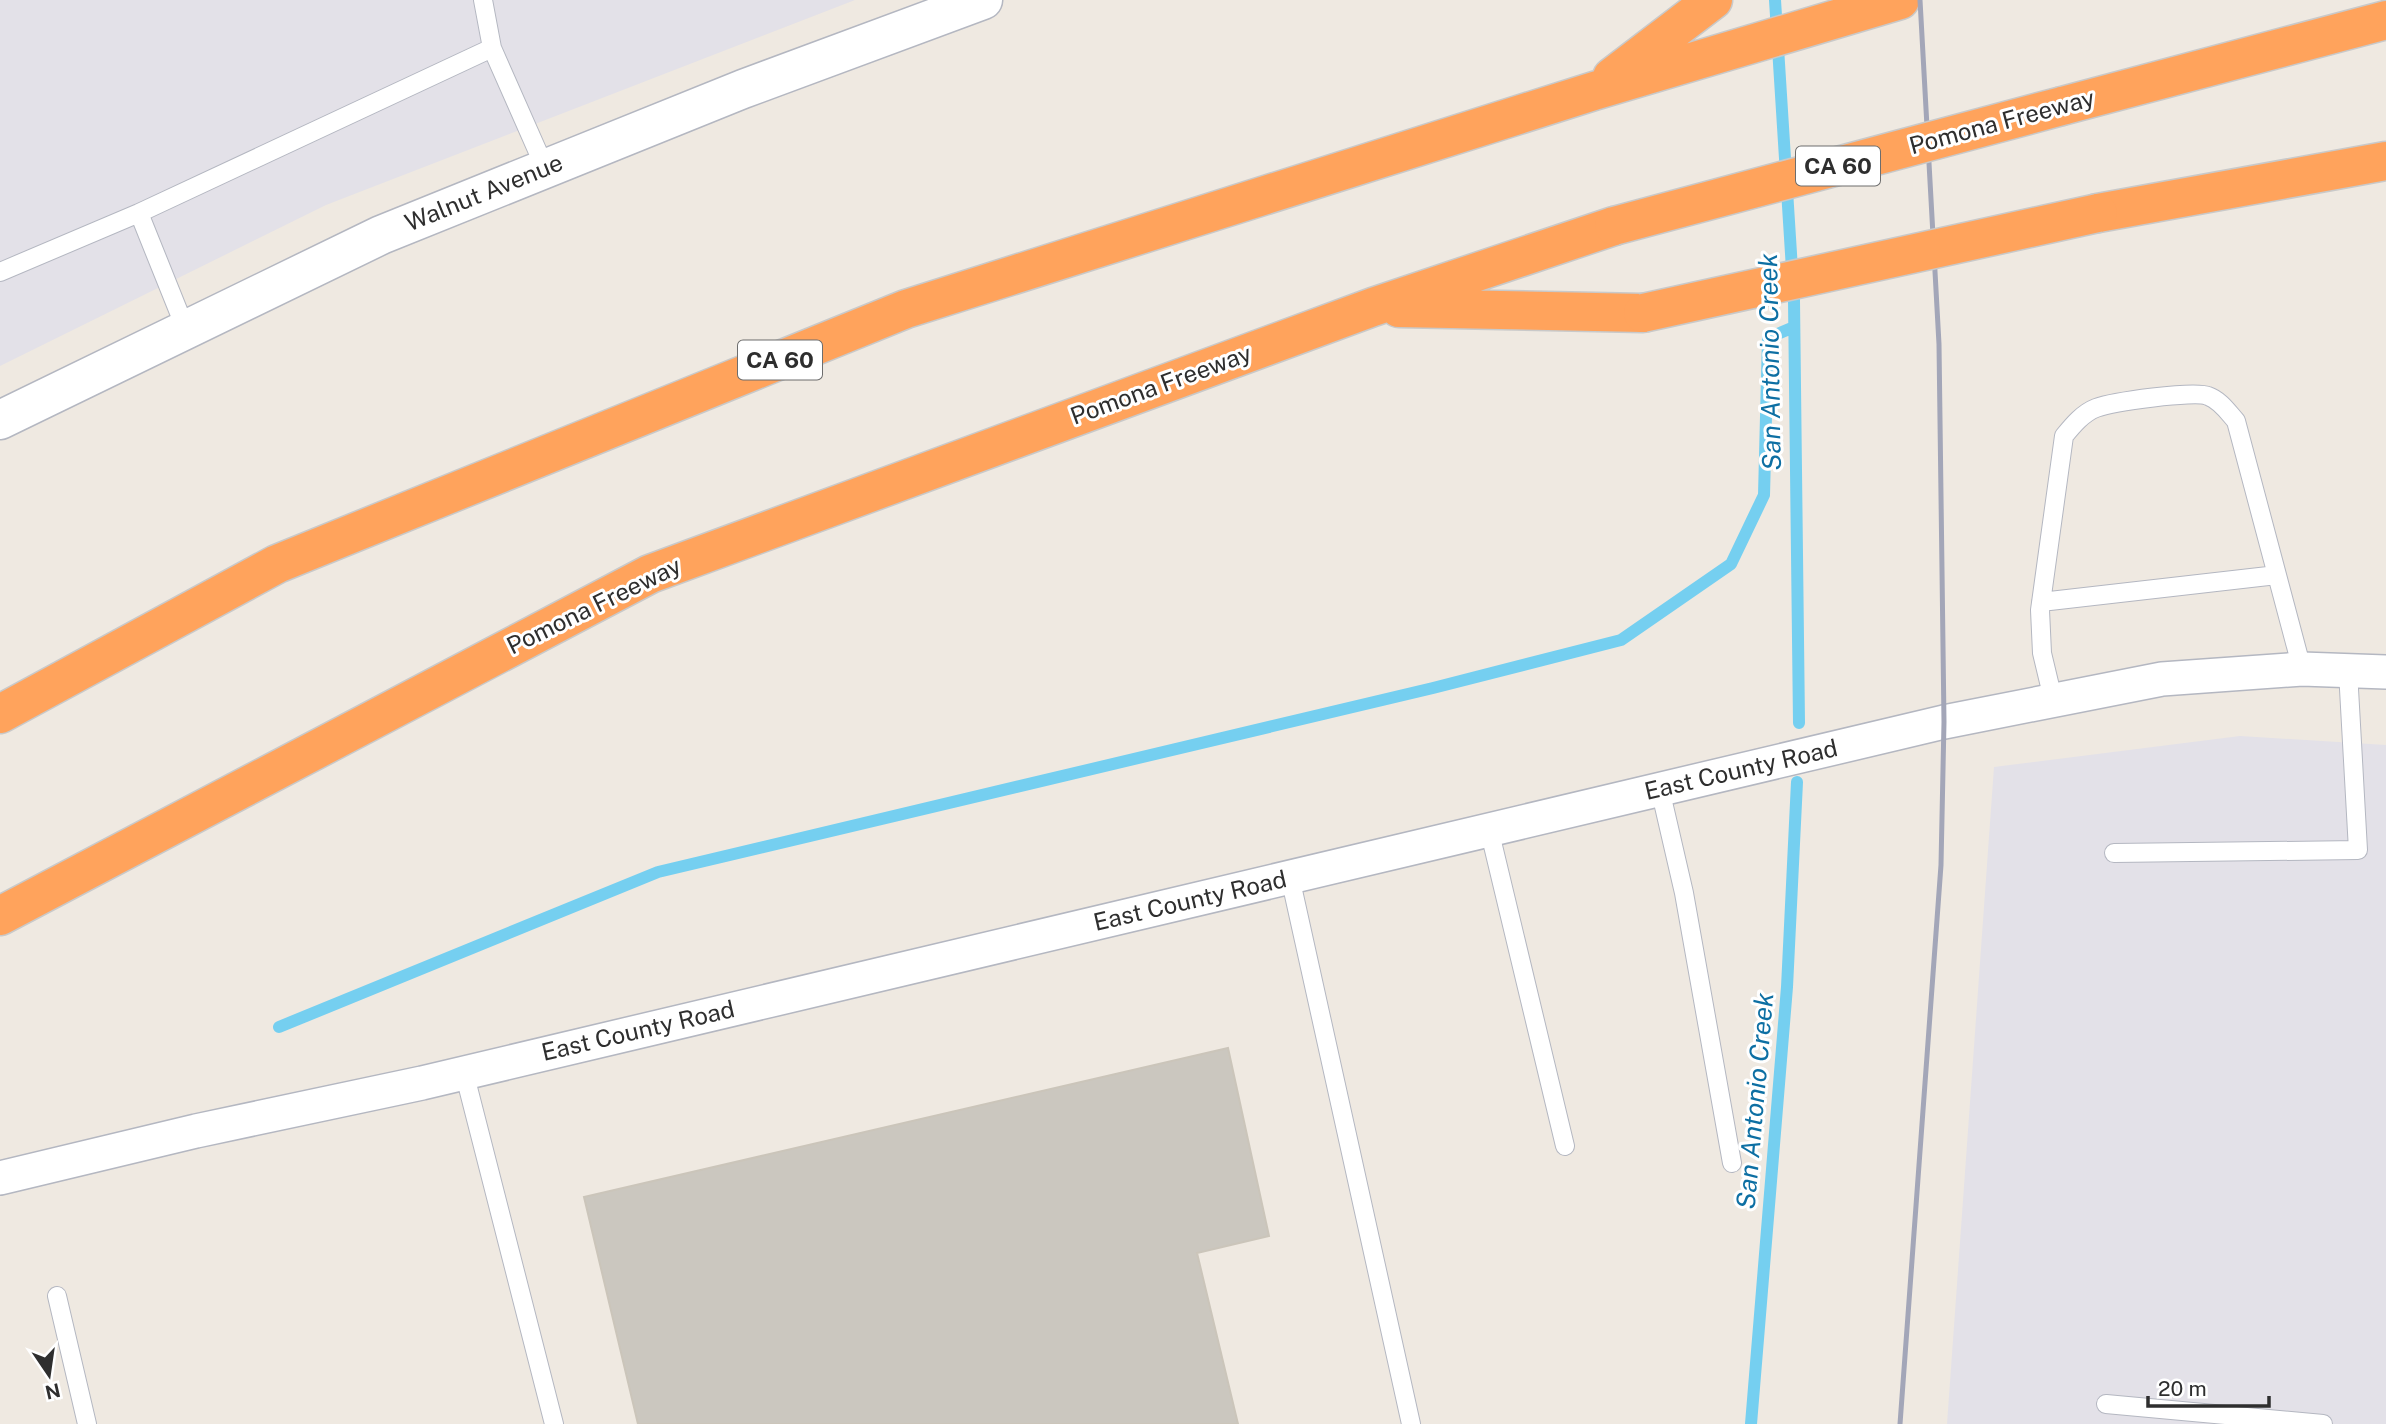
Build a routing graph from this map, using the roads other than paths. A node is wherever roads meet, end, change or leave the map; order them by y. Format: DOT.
graph roads {
  1 [pos="482,0"];
  2 [pos="983,0"];
  3 [pos="1713,0"];
  4 [pos="1900,0"];
  5 [pos="2386,20"];
  6 [pos="492,48"];
  7 [pos="1594,91"];
  8 [pos="2386,161"];
  9 [pos="545,168"];
  10 [pos="139,213"];
  11 [pos="0,272"];
  12 [pos="1373,307"];
  13 [pos="186,330"];
  14 [pos="0,420"];
  15 [pos="2277,575"];
  16 [pos="2041,602"];
  17 [pos="2302,669"];
  18 [pos="2348,671"];
  19 [pos="2386,672"];
  20 [pos="2053,699"];
  21 [pos="0,714"];
  22 [pos="1660,789"];
  23 [pos="1489,829"];
  24 [pos="2114,853"];
  25 [pos="1290,877"];
  26 [pos="0,916"];
  27 [pos="464,1072"];
  28 [pos="1565,1146"];
  29 [pos="1732,1163"];
  30 [pos="0,1178"];
  31 [pos="57,1296"];
  32 [pos="2106,1404"];
  33 [pos="87,1424"];
  34 [pos="554,1424"];
  35 [pos="1411,1424"];
  36 [pos="2323,1424"];
  1 -- 6 [label="lane"];
  2 -- 9 [label="street, Walnut Avenue"];
  3 -- 7 [label="highway"];
  4 -- 7 [label="highway, CA 60"];
  5 -- 12 [label="highway, Pomona Freeway / CA 60, bridge"];
  6 -- 9 [label="lane"];
  6 -- 10 [label="lane"];
  7 -- 21 [label="highway, CA 60"];
  8 -- 12 [label="highway, bridge"];
  9 -- 13 [label="street, Walnut Avenue"];
  10 -- 11 [label="lane"];
  10 -- 13 [label="lane"];
  12 -- 26 [label="highway, Pomona Freeway / CA 60"];
  13 -- 14 [label="street, Walnut Avenue"];
  15 -- 16 [label="lane"];
  15 -- 16 [label="lane"];
  15 -- 17 [label="lane"];
  16 -- 20 [label="lane"];
  17 -- 18 [label="street, East County Road"];
  17 -- 20 [label="street, East County Road"];
  18 -- 19 [label="street, East County Road"];
  18 -- 24 [label="lane"];
  20 -- 22 [label="street, East County Road"];
  22 -- 23 [label="street, East County Road"];
  22 -- 29 [label="lane"];
  23 -- 25 [label="street, East County Road"];
  23 -- 28 [label="lane"];
  25 -- 27 [label="street, East County Road"];
  25 -- 35 [label="lane"];
  27 -- 30 [label="street, East County Road"];
  27 -- 34 [label="lane"];
  31 -- 33 [label="lane"];
  32 -- 36 [label="lane"];
}
